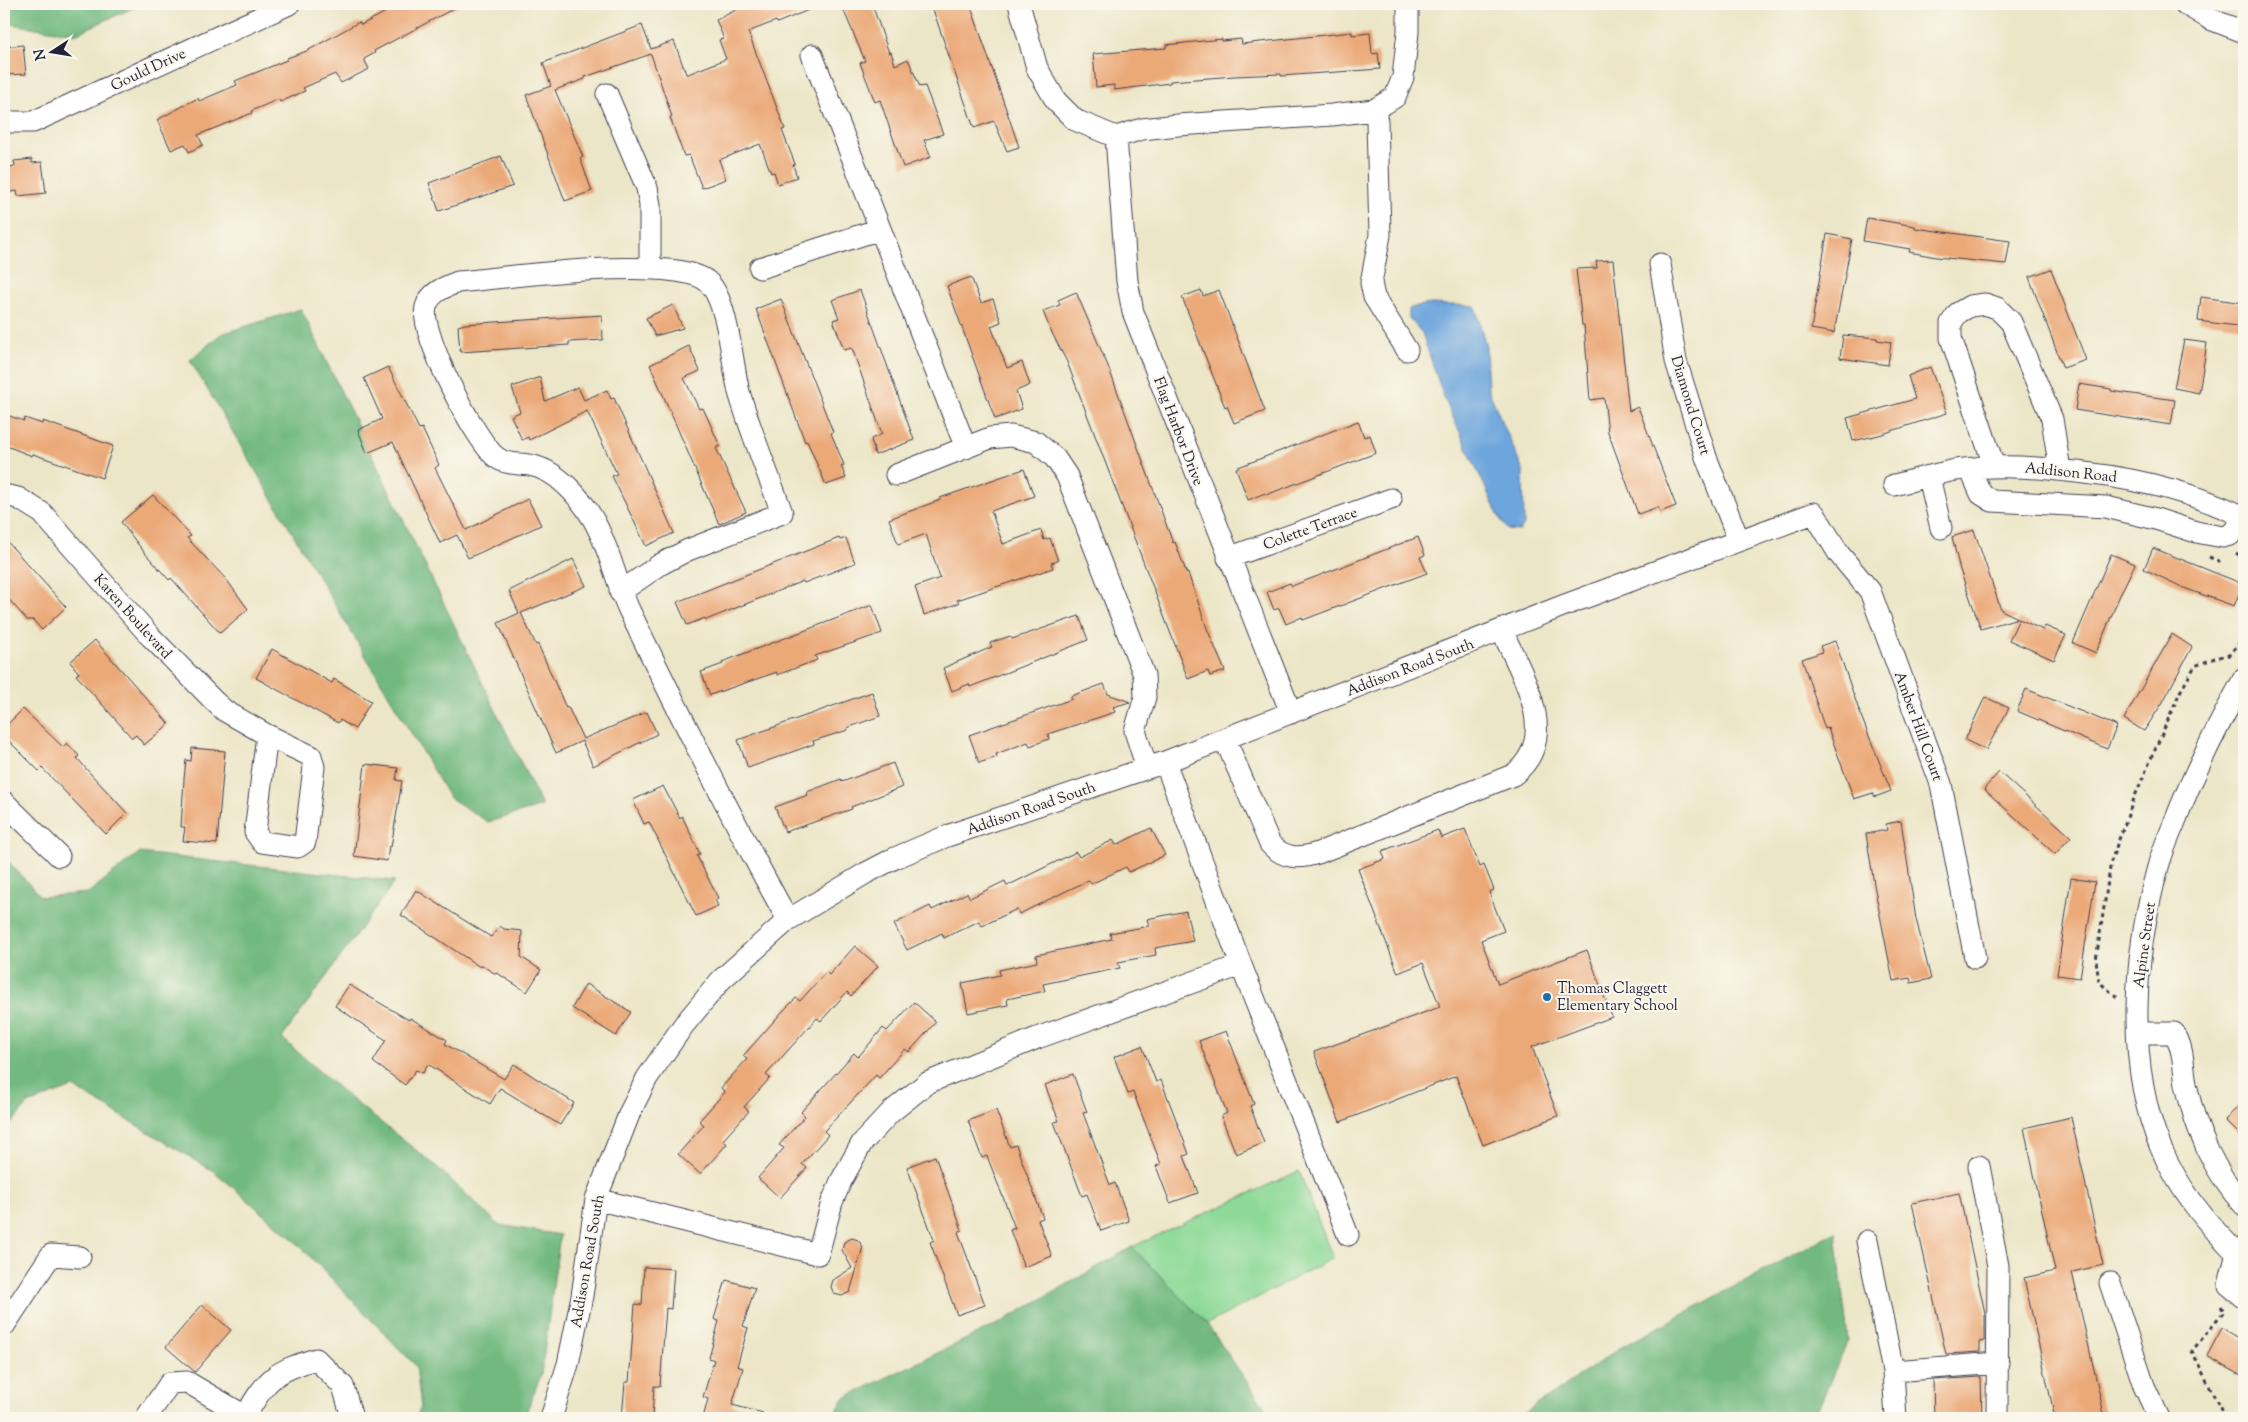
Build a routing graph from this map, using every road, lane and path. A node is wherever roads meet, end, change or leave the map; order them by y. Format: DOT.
graph roads {
  1 [pos="289,4"];
  2 [pos="1019,4"];
  3 [pos="1408,4"];
  4 [pos="2185,4"];
  5 [pos="2244,32"];
  6 [pos="812,55"];
  7 [pos="607,94"];
  8 [pos="1374,110"];
  9 [pos="4,122"];
  10 [pos="1116,137"];
  11 [pos="880,229"];
  12 [pos="1660,264"];
  13 [pos="760,268"];
  14 [pos="650,269"];
  15 [pos="1407,350"];
  16 [pos="966,448"];
  17 [pos="1994,466"];
  18 [pos="1970,469"];
  19 [pos="2060,470"];
  20 [pos="896,475"];
  21 [pos="1929,477"];
  22 [pos="1894,485"];
  23 [pos="4,495"];
  24 [pos="1391,499"];
  25 [pos="1814,513"];
  26 [pos="2244,517"];
  27 [pos="2244,521"];
  28 [pos="1941,528"];
  29 [pos="1739,541"];
  30 [pos="1228,558"];
  31 [pos="620,592"];
  32 [pos="1502,631"];
  33 [pos="2244,678"];
  34 [pos="1291,713"];
  35 [pos="267,735"];
  36 [pos="1225,739"];
  37 [pos="1156,765"];
  38 [pos="4,802"];
  39 [pos="59,856"];
  40 [pos="788,920"];
  41 [pos="1975,958"];
  42 [pos="1241,965"];
  43 [pos="2138,1033"];
  44 [pos="1979,1166"];
  45 [pos="596,1199"];
  46 [pos="2244,1205"];
  47 [pos="1348,1235"];
  48 [pos="1867,1241"];
  49 [pos="2240,1256"];
  50 [pos="80,1257"];
  51 [pos="2110,1283"];
  52 [pos="2244,1297"];
  53 [pos="4,1326"];
  54 [pos="1998,1363"];
  55 [pos="1893,1371"];
  56 [pos="245,1417"];
  57 [pos="146,1418"];
  58 [pos="352,1418"];
  59 [pos="551,1418"];
  60 [pos="1896,1418"];
  61 [pos="1997,1418"];
  62 [pos="2159,1418"];
  1 -- 9 [label="street, Gould Drive"];
  2 -- 10 [label="street"];
  3 -- 8 [label="street"];
  4 -- 5 [label="street"];
  6 -- 11 [label="street"];
  7 -- 14 [label="street"];
  8 -- 10 [label="street"];
  8 -- 15 [label="street"];
  10 -- 30 [label="street, Flag Harbor Drive"];
  11 -- 13 [label="street"];
  11 -- 16 [label="street"];
  12 -- 29 [label="street, Diamond Court"];
  14 -- 31 [label="street"];
  14 -- 31 [label="street"];
  16 -- 20 [label="street"];
  16 -- 37 [label="street"];
  17 -- 18 [label="street, Addison Road"];
  17 -- 19 [label="street, Addison Road"];
  17 -- 19 [label="street"];
  18 -- 21 [label="street, Addison Road"];
  18 -- 27 [label="street"];
  19 -- 26 [label="street, Addison Road"];
  21 -- 22 [label="street, Addison Road"];
  21 -- 28 [label="street"];
  23 -- 35 [label="street, Karen Boulevard"];
  24 -- 30 [label="street, Colette Terrace"];
  25 -- 29 [label="street, Addison Road South"];
  25 -- 41 [label="street, Amber Hill Court"];
  29 -- 32 [label="street, Addison Road South"];
  30 -- 34 [label="street, Flag Harbor Drive"];
  31 -- 40 [label="street"];
  32 -- 34 [label="street, Addison Road South"];
  32 -- 36 [label="street"];
  33 -- 43 [label="street, Alpine Street"];
  34 -- 36 [label="street, Addison Road South"];
  35 -- 35 [label="street, Karen Boulevard"];
  36 -- 37 [label="street, Addison Road South"];
  37 -- 40 [label="street, Addison Road South"];
  37 -- 42 [label="street"];
  38 -- 39 [label="street"];
  40 -- 45 [label="street, Addison Road South"];
  42 -- 45 [label="street"];
  42 -- 47 [label="street"];
  43 -- 46 [label="street"];
  43 -- 49 [label="street, Alpine Street"];
  44 -- 54 [label="street"];
  45 -- 59 [label="street, Addison Road South"];
  48 -- 55 [label="street"];
  49 -- 52 [label="street"];
  50 -- 53 [label="street"];
  51 -- 62 [label="street"];
  54 -- 55 [label="street"];
  54 -- 61 [label="street"];
  55 -- 60 [label="street"];
  56 -- 57 [label="street"];
  56 -- 58 [label="street"];
}
